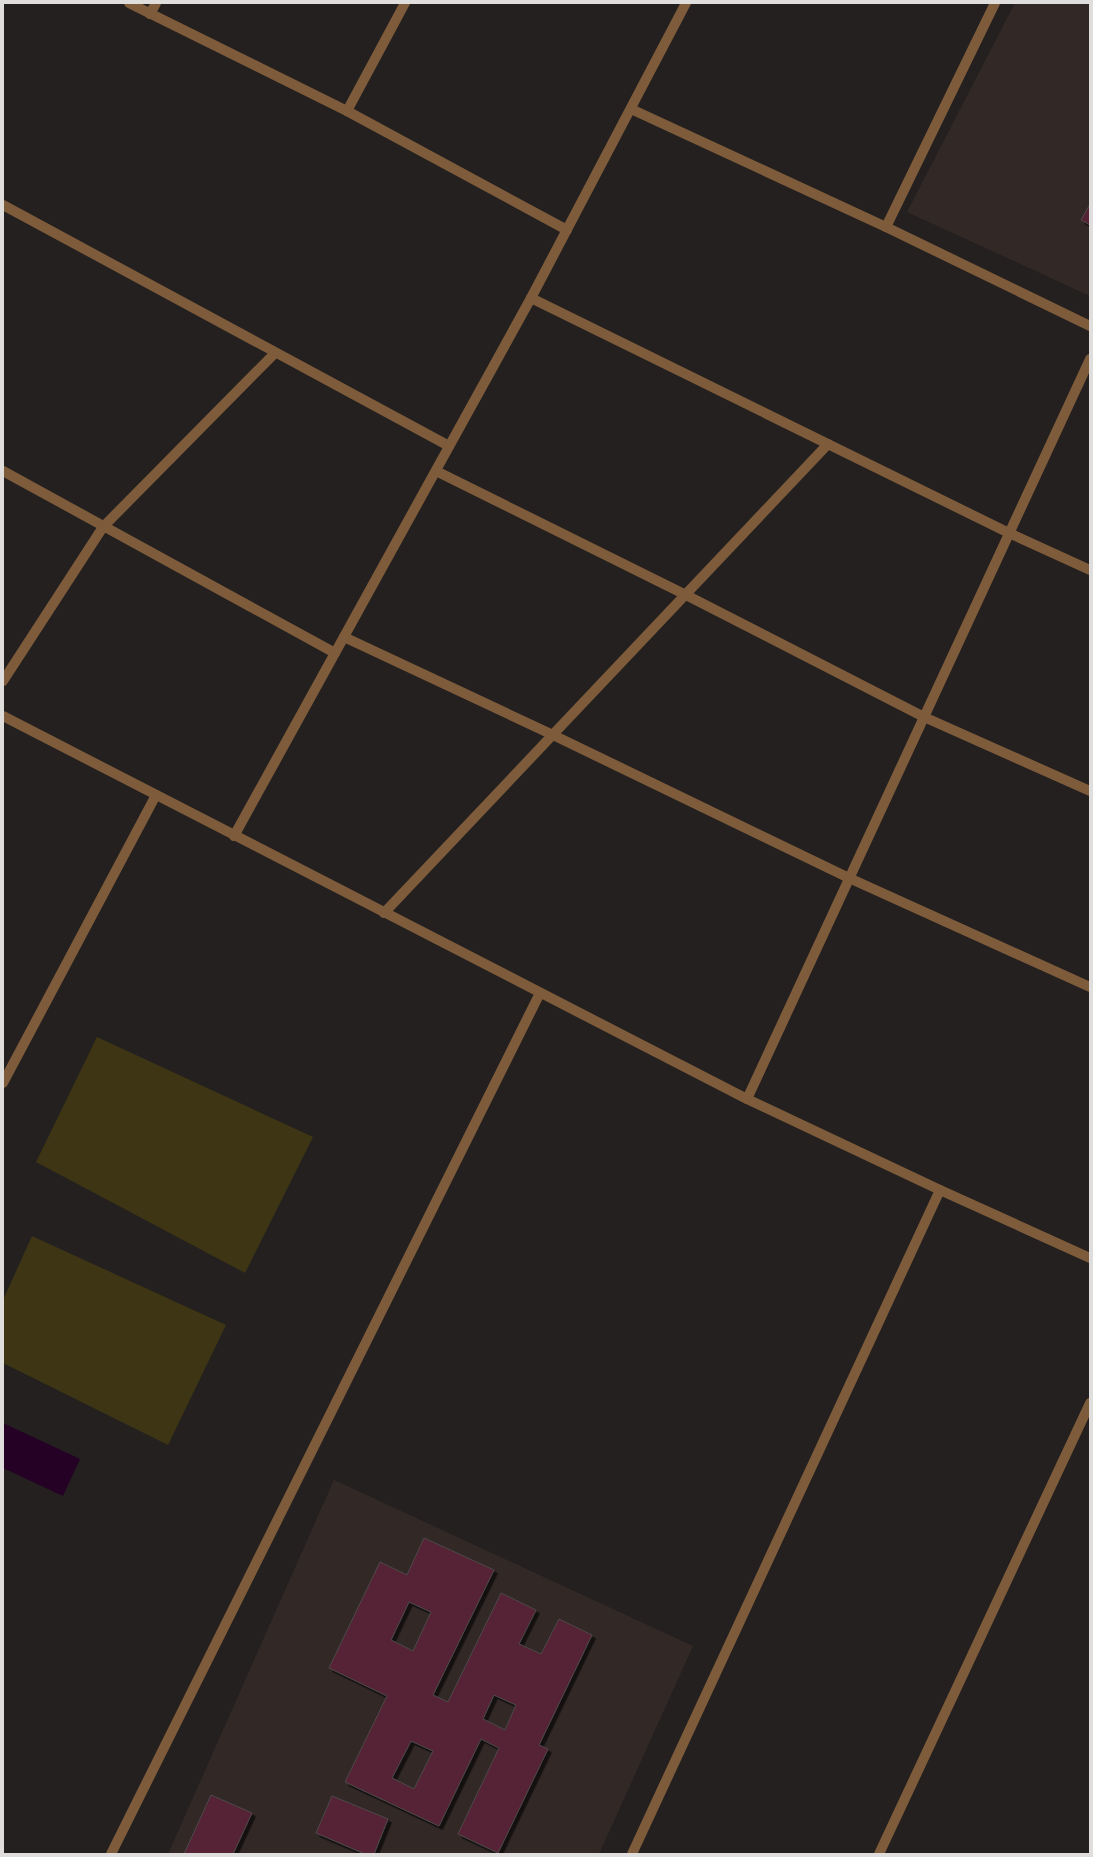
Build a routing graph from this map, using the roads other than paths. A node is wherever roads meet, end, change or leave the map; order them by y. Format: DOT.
graph roads {
  1 [pos="129,3"];
  2 [pos="156,3"];
  3 [pos="405,3"];
  4 [pos="686,3"];
  5 [pos="995,3"];
  6 [pos="150,14"];
  7 [pos="631,110"];
  8 [pos="348,111"];
  9 [pos="3,205"];
  10 [pos="886,227"];
  11 [pos="567,230"];
  12 [pos="531,298"];
  13 [pos="1090,326"];
  14 [pos="275,353"];
  15 [pos="1090,359"];
  16 [pos="828,444"];
  17 [pos="449,446"];
  18 [pos="3,471"];
  19 [pos="436,471"];
  20 [pos="103,527"];
  21 [pos="1009,534"];
  22 [pos="1090,570"];
  23 [pos="686,595"];
  24 [pos="344,637"];
  25 [pos="335,653"];
  26 [pos="3,680"];
  27 [pos="3,716"];
  28 [pos="924,718"];
  29 [pos="553,735"];
  30 [pos="1090,791"];
  31 [pos="156,796"];
  32 [pos="234,836"];
  33 [pos="849,878"];
  34 [pos="384,913"];
  35 [pos="1090,987"];
  36 [pos="540,993"];
  37 [pos="3,1083"];
  38 [pos="747,1099"];
  39 [pos="940,1190"];
  40 [pos="1090,1258"];
  41 [pos="1090,1403"];
  42 [pos="112,1854"];
  43 [pos="632,1854"];
  44 [pos="879,1854"];
  1 -- 6 [label="street"];
  2 -- 6 [label="street"];
  3 -- 8 [label="street"];
  4 -- 7 [label="street"];
  5 -- 10 [label="street"];
  6 -- 8 [label="street"];
  7 -- 10 [label="street"];
  7 -- 11 [label="street"];
  8 -- 11 [label="street"];
  9 -- 14 [label="street"];
  10 -- 13 [label="street"];
  11 -- 12 [label="street"];
  12 -- 16 [label="street"];
  12 -- 17 [label="street"];
  14 -- 17 [label="street"];
  14 -- 20 [label="street"];
  15 -- 21 [label="street"];
  16 -- 21 [label="street"];
  16 -- 23 [label="street"];
  17 -- 19 [label="street"];
  18 -- 20 [label="street"];
  19 -- 23 [label="street"];
  19 -- 24 [label="street"];
  20 -- 25 [label="street"];
  20 -- 26 [label="street"];
  21 -- 22 [label="street"];
  21 -- 28 [label="street"];
  23 -- 28 [label="street"];
  23 -- 29 [label="street"];
  24 -- 25 [label="street"];
  24 -- 29 [label="street"];
  25 -- 32 [label="street"];
  27 -- 31 [label="street"];
  28 -- 30 [label="street"];
  28 -- 33 [label="street"];
  29 -- 33 [label="street"];
  29 -- 34 [label="street"];
  31 -- 32 [label="street"];
  31 -- 37 [label="street"];
  32 -- 34 [label="street"];
  33 -- 35 [label="street"];
  33 -- 38 [label="street"];
  34 -- 36 [label="street"];
  36 -- 38 [label="street"];
  36 -- 42 [label="street"];
  38 -- 39 [label="street"];
  39 -- 40 [label="street"];
  39 -- 43 [label="street"];
  41 -- 44 [label="street"];
}
